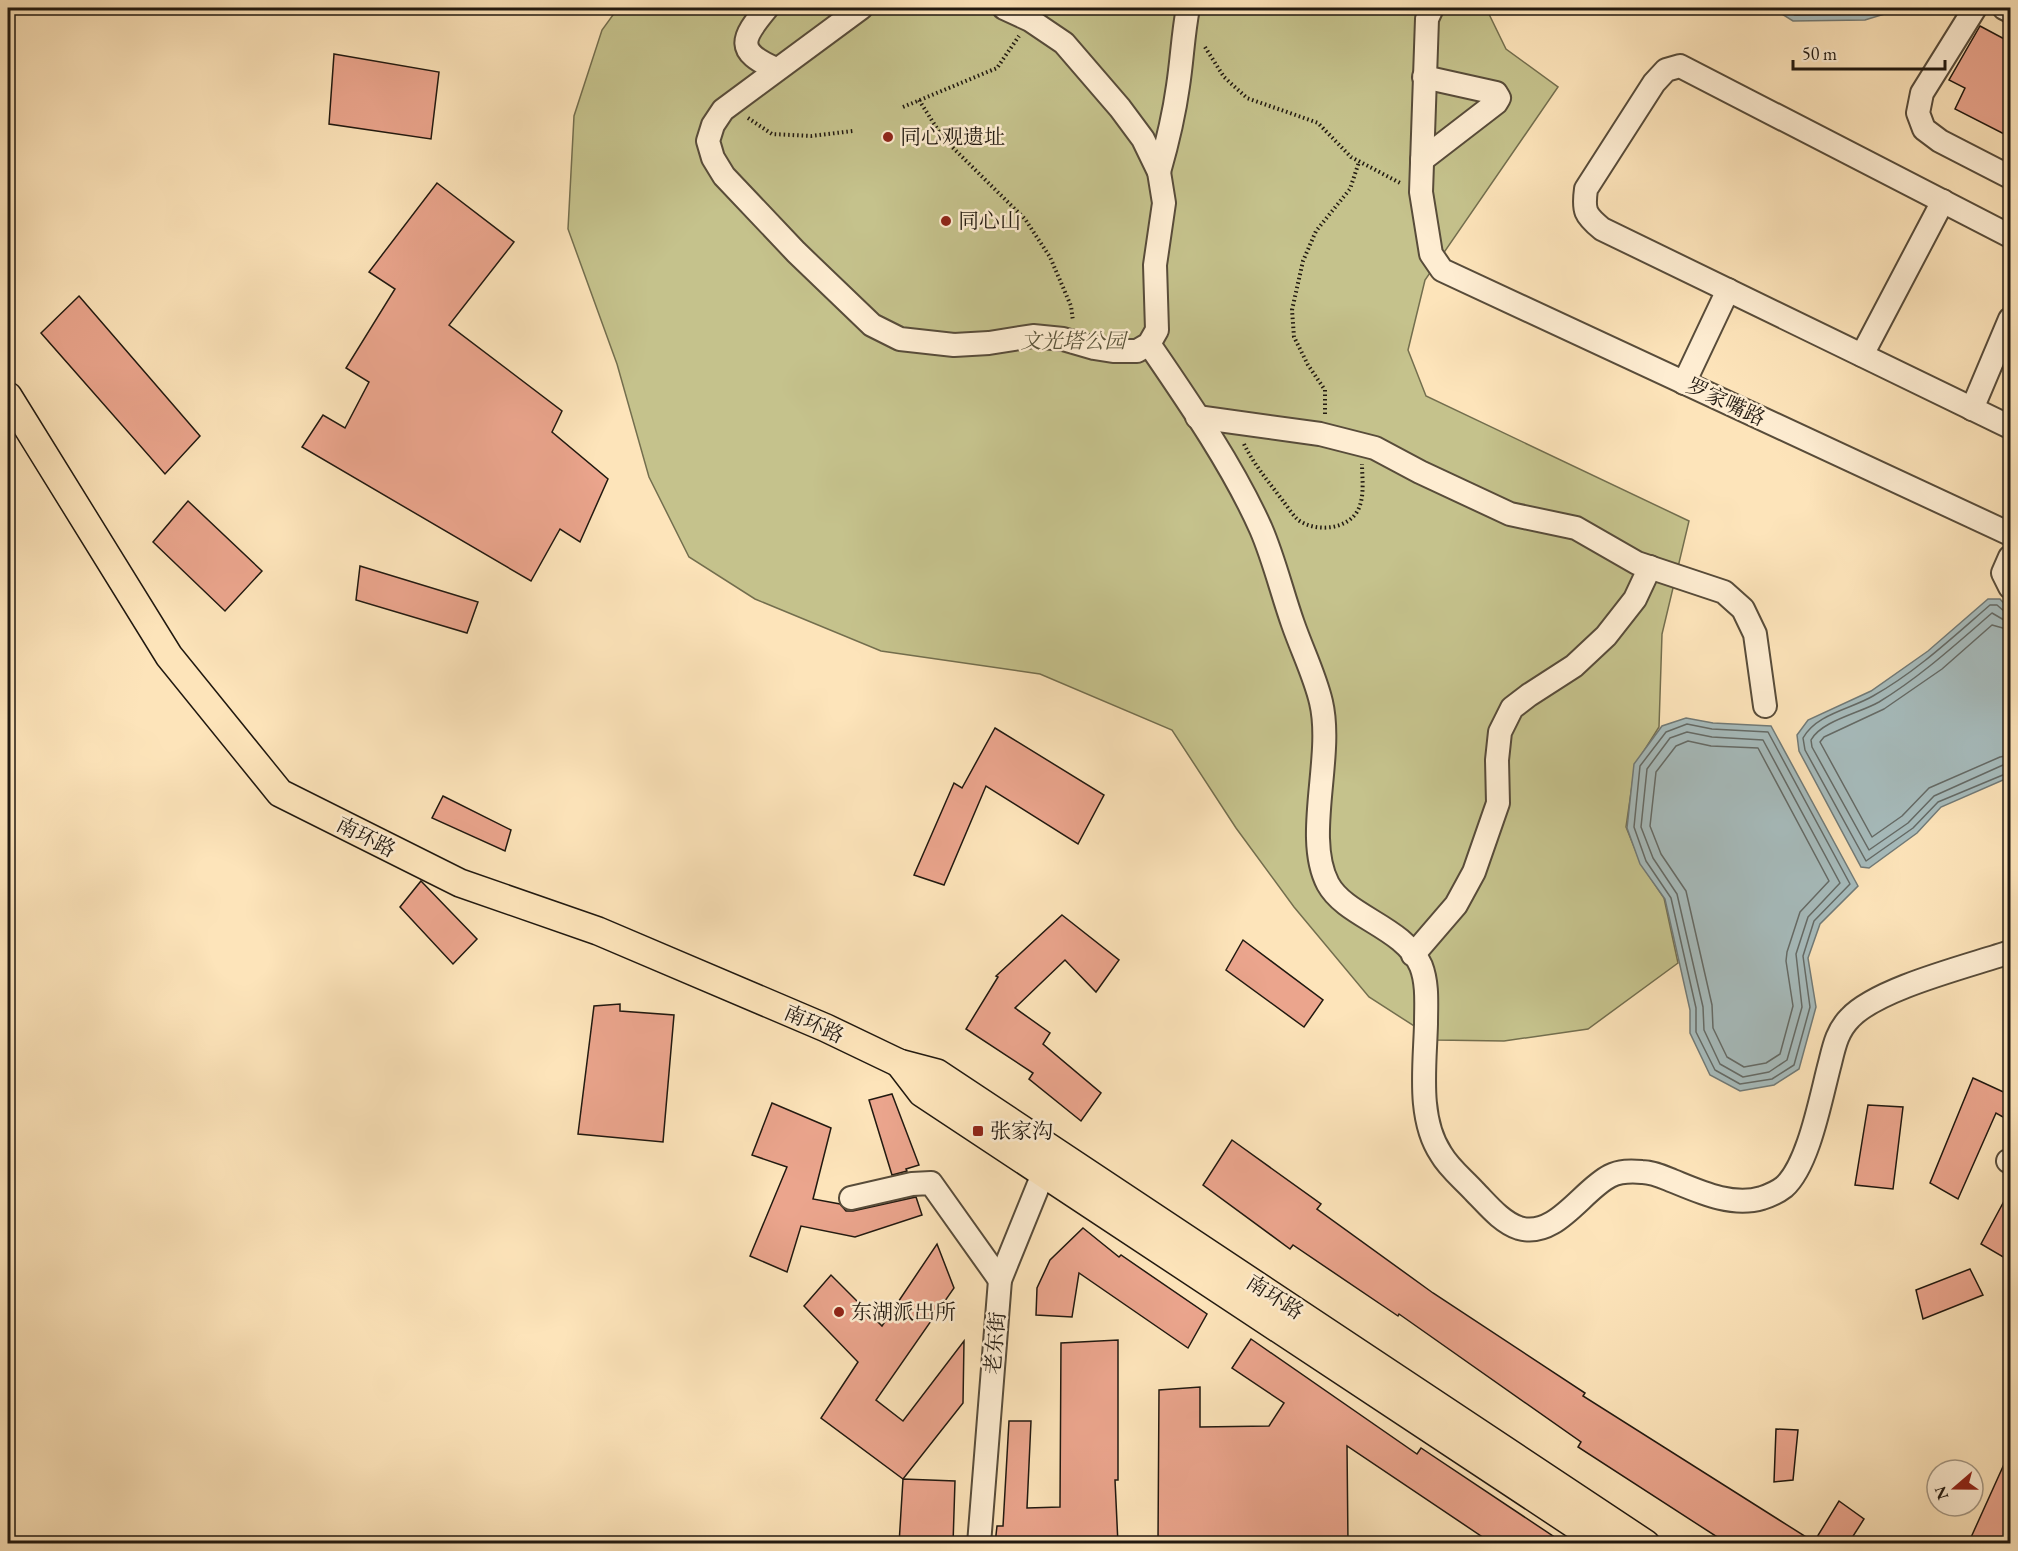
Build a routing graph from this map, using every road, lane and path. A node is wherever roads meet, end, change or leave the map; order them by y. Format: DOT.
graph roads {
  1 [pos="767,8"];
  2 [pos="861,8"];
  3 [pos="1004,8"];
  4 [pos="1432,8"];
  5 [pos="1975,8"];
  6 [pos="2004,8"];
  7 [pos="2010,11"];
  8 [pos="1187,15"];
  9 [pos="1030,20"];
  10 [pos="776,69"];
  11 [pos="1424,77"];
  12 [pos="919,100"];
  13 [pos="733,102"];
  14 [pos="903,107"];
  15 [pos="853,131"];
  16 [pos="1422,160"];
  17 [pos="1359,162"];
  18 [pos="1159,172"];
  19 [pos="2010,177"];
  20 [pos="1421,185"];
  21 [pos="1943,201"];
  22 [pos="2010,236"];
  23 [pos="1728,290"];
  24 [pos="2010,319"];
  25 [pos="1076,343"];
  26 [pos="1149,344"];
  27 [pos="1862,355"];
  28 [pos="1684,383"];
  29 [pos="8,396"];
  30 [pos="1972,409"];
  31 [pos="1197,417"];
  32 [pos="1239,423"];
  33 [pos="2010,428"];
  34 [pos="1325,435"];
  35 [pos="1362,444"];
  36 [pos="2010,534"];
  37 [pos="2010,557"];
  38 [pos="1650,567"];
  39 [pos="2010,587"];
  40 [pos="1765,706"];
  41 [pos="2010,952"];
  42 [pos="1413,955"];
  43 [pos="1051,1164"];
  44 [pos="851,1198"];
  45 [pos="1000,1280"];
  46 [pos="1642,1542"];
  47 [pos="979,1544"];
  48 [pos="1604,1544"];
  1 -- 10 [label="street"];
  2 -- 10 [label="street"];
  3 -- 9 [label="street"];
  4 -- 11 [label="street"];
  5 -- 19 [label="street"];
  6 -- 7 [label="street"];
  8 -- 17 [label="path"];
  8 -- 18 [label="street"];
  9 -- 12 [label="path"];
  9 -- 18 [label="street"];
  10 -- 13 [label="street"];
  11 -- 16 [label="street"];
  11 -- 16 [label="street"];
  12 -- 14 [label="path"];
  12 -- 25 [label="path"];
  13 -- 15 [label="path"];
  13 -- 25 [label="street"];
  16 -- 20 [label="street"];
  17 -- 20 [label="path"];
  17 -- 34 [label="path"];
  18 -- 26 [label="street"];
  20 -- 28 [label="street, 罗家嘴路"];
  21 -- 22 [label="street"];
  21 -- 23 [label="street"];
  21 -- 27 [label="street"];
  23 -- 27 [label="street"];
  23 -- 28 [label="street"];
  24 -- 30 [label="street"];
  25 -- 26 [label="street"];
  26 -- 31 [label="street"];
  27 -- 30 [label="street"];
  28 -- 36 [label="street, 罗家嘴路"];
  29 -- 43 [label="main road, 南环路"];
  30 -- 33 [label="street"];
  31 -- 32 [label="street"];
  31 -- 42 [label="street"];
  32 -- 34 [label="street"];
  32 -- 35 [label="path"];
  34 -- 35 [label="street"];
  35 -- 38 [label="street"];
  37 -- 39 [label="street"];
  38 -- 40 [label="street"];
  38 -- 42 [label="street"];
  41 -- 42 [label="street"];
  43 -- 45 [label="street, 老东街"];
  43 -- 46 [label="main road, 南环路"];
  43 -- 48 [label="main road, 南环路"];
  44 -- 45 [label="street"];
  45 -- 47 [label="street, 老东街"];
}
